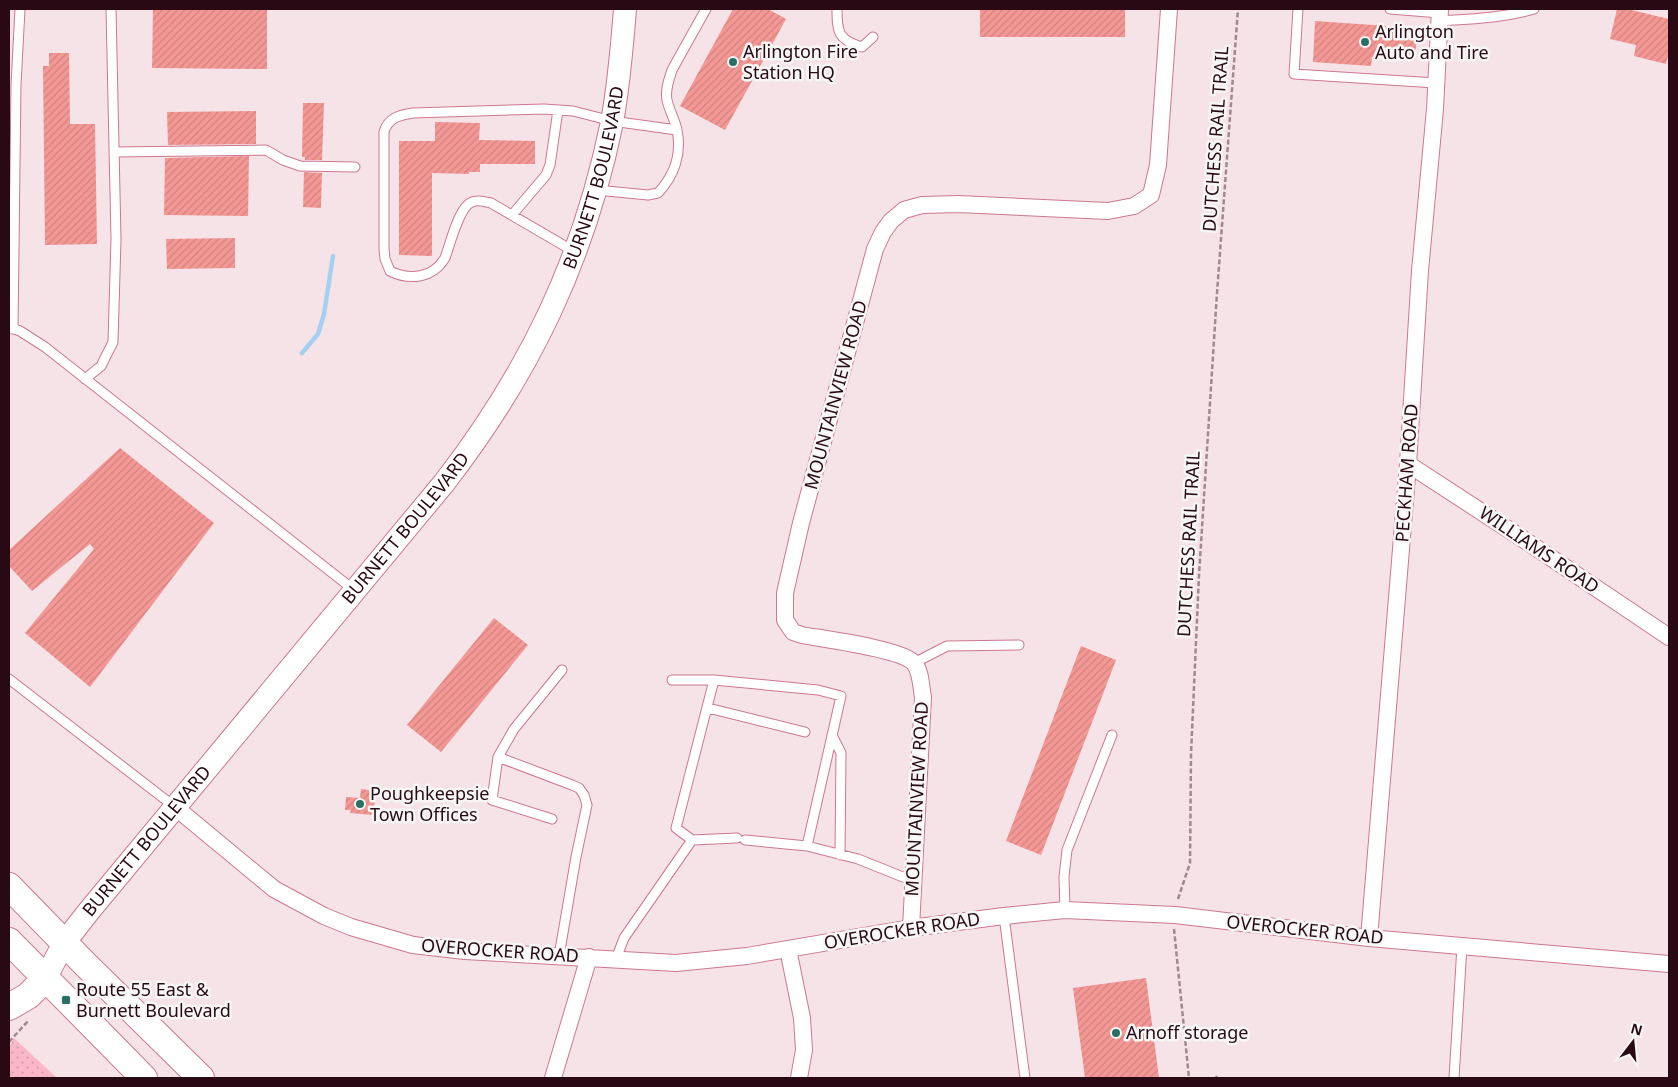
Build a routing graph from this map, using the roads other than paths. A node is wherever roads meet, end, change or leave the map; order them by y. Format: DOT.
graph roads {
  1 [pos="20,9"];
  2 [pos="111,9"];
  3 [pos="625,9"];
  4 [pos="706,9"];
  5 [pos="837,9"];
  6 [pos="1169,9"];
  7 [pos="1298,9"];
  8 [pos="1390,9"];
  9 [pos="1534,9"];
  10 [pos="1440,14"];
  11 [pos="873,37"];
  12 [pos="1436,83"];
  13 [pos="558,110"];
  14 [pos="612,121"];
  15 [pos="677,130"];
  16 [pos="114,152"];
  17 [pos="354,167"];
  18 [pos="596,190"];
  19 [pos="512,216"];
  20 [pos="576,253"];
  21 [pos="11,328"];
  22 [pos="85,378"];
  23 [pos="1408,464"];
  24 [pos="355,590"];
  25 [pos="1669,637"];
  26 [pos="1020,644"];
  27 [pos="914,663"];
  28 [pos="562,670"];
  29 [pos="9,679"];
  30 [pos="672,680"];
  31 [pos="714,680"];
  32 [pos="708,708"];
  33 [pos="805,732"];
  34 [pos="832,735"];
  35 [pos="1112,735"];
  36 [pos="498,757"];
  37 [pos="175,807"];
  38 [pos="552,819"];
  39 [pos="692,840"];
  40 [pos="807,846"];
  41 [pos="840,855"];
  42 [pos="913,881"];
  43 [pos="9,886"];
  44 [pos="1064,910"];
  45 [pos="1004,916"];
  46 [pos="911,928"];
  47 [pos="1369,938"];
  48 [pos="9,941"];
  49 [pos="64,943"];
  50 [pos="1462,946"];
  51 [pos="788,949"];
  52 [pos="559,956"];
  53 [pos="589,957"];
  54 [pos="616,959"];
  55 [pos="1669,964"];
  56 [pos="45,979"];
  57 [pos="9,1007"];
  58 [pos="144,1078"];
  59 [pos="201,1078"];
  60 [pos="553,1078"];
  61 [pos="800,1078"];
  62 [pos="1024,1078"];
  63 [pos="1454,1078"];
  1 -- 21 [label="lane"];
  2 -- 16 [label="lane"];
  3 -- 14 [label="street, BURNETT BOULEVARD"];
  4 -- 15 [label="lane"];
  5 -- 11 [label="lane"];
  6 -- 27 [label="street, MOUNTAINVIEW ROAD"];
  7 -- 12 [label="lane"];
  8 -- 10 [label="lane"];
  9 -- 10 [label="lane"];
  10 -- 12 [label="street, PECKHAM ROAD"];
  12 -- 23 [label="street, PECKHAM ROAD"];
  13 -- 14 [label="lane"];
  13 -- 19 [label="lane"];
  13 -- 19 [label="lane"];
  14 -- 15 [label="lane"];
  14 -- 18 [label="street, BURNETT BOULEVARD"];
  15 -- 18 [label="lane"];
  16 -- 17 [label="lane"];
  16 -- 22 [label="lane"];
  18 -- 20 [label="street, BURNETT BOULEVARD"];
  19 -- 20 [label="lane"];
  20 -- 24 [label="street, BURNETT BOULEVARD"];
  21 -- 22 [label="lane"];
  22 -- 24 [label="lane"];
  23 -- 25 [label="street, WILLIAMS ROAD"];
  23 -- 47 [label="street, PECKHAM ROAD"];
  24 -- 37 [label="street, BURNETT BOULEVARD"];
  26 -- 27 [label="lane"];
  27 -- 42 [label="street, MOUNTAINVIEW ROAD"];
  28 -- 36 [label="lane"];
  29 -- 37 [label="lane"];
  30 -- 31 [label="lane"];
  31 -- 32 [label="lane"];
  31 -- 34 [label="lane"];
  32 -- 33 [label="lane"];
  32 -- 39 [label="lane"];
  34 -- 40 [label="lane"];
  34 -- 41 [label="lane"];
  35 -- 44 [label="lane"];
  36 -- 38 [label="lane"];
  36 -- 52 [label="lane"];
  37 -- 49 [label="street, BURNETT BOULEVARD"];
  37 -- 52 [label="street, OVEROCKER ROAD"];
  39 -- 40 [label="lane"];
  39 -- 54 [label="lane"];
  40 -- 41 [label="lane"];
  41 -- 42 [label="lane"];
  42 -- 46 [label="street, MOUNTAINVIEW ROAD"];
  43 -- 49 [label="main road"];
  44 -- 45 [label="street, OVEROCKER ROAD"];
  44 -- 47 [label="street, OVEROCKER ROAD"];
  45 -- 46 [label="street, OVEROCKER ROAD"];
  45 -- 62 [label="lane"];
  46 -- 51 [label="street, OVEROCKER ROAD"];
  47 -- 50 [label="street, OVEROCKER ROAD"];
  48 -- 56 [label="main road"];
  49 -- 56 [label="street, BURNETT BOULEVARD"];
  49 -- 59 [label="main road"];
  50 -- 55 [label="street, OVEROCKER ROAD"];
  50 -- 63 [label="lane"];
  51 -- 54 [label="street, OVEROCKER ROAD"];
  51 -- 61 [label="street"];
  52 -- 53 [label="street, OVEROCKER ROAD"];
  53 -- 54 [label="street, OVEROCKER ROAD"];
  53 -- 60 [label="street"];
  56 -- 57 [label="main road"];
  56 -- 58 [label="main road"];
}
